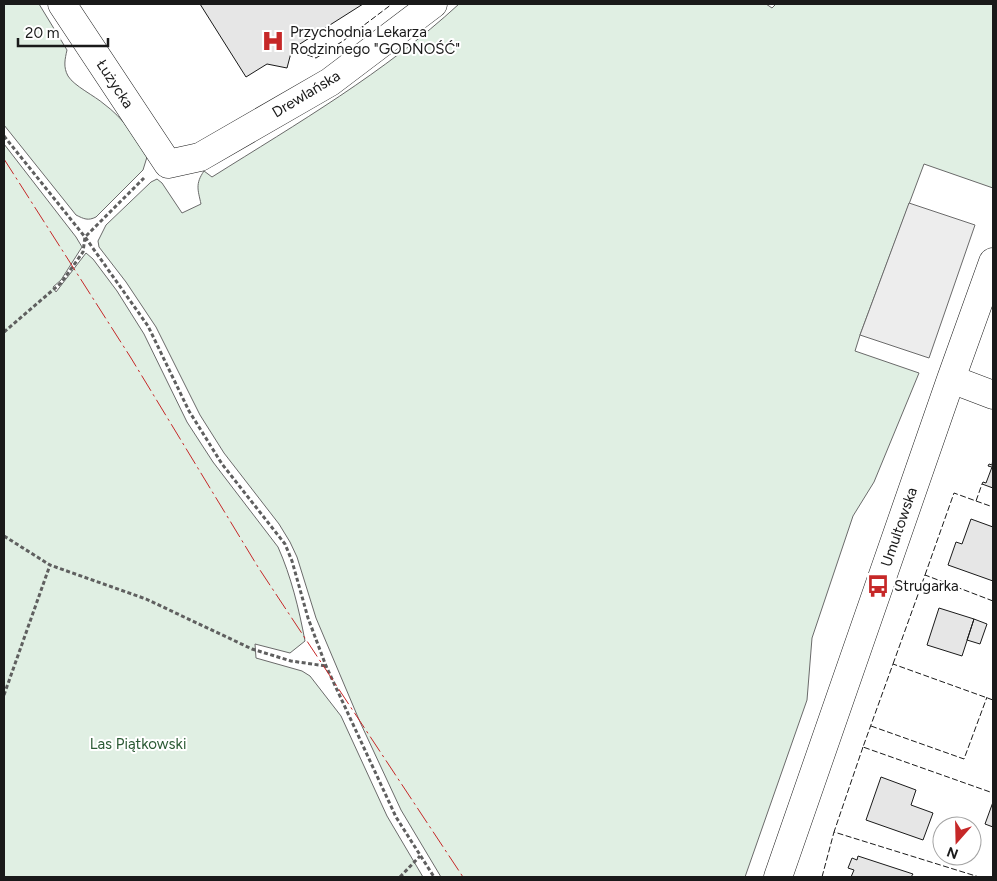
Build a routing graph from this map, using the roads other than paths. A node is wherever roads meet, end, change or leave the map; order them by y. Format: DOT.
graph roads {
  1 [pos="62,4"];
  2 [pos="433,4"];
  3 [pos="168,164"];
  4 [pos="993,262"];
  5 [pos="950,379"];
  6 [pos="993,395"];
  7 [pos="778,877"];
  1 -- 3 [label="street, Łużycka"];
  2 -- 3 [label="street, Drewlańska"];
  4 -- 5 [label="street, Umultowska"];
  5 -- 6 [label="street"];
  5 -- 7 [label="street, Umultowska"];
}
